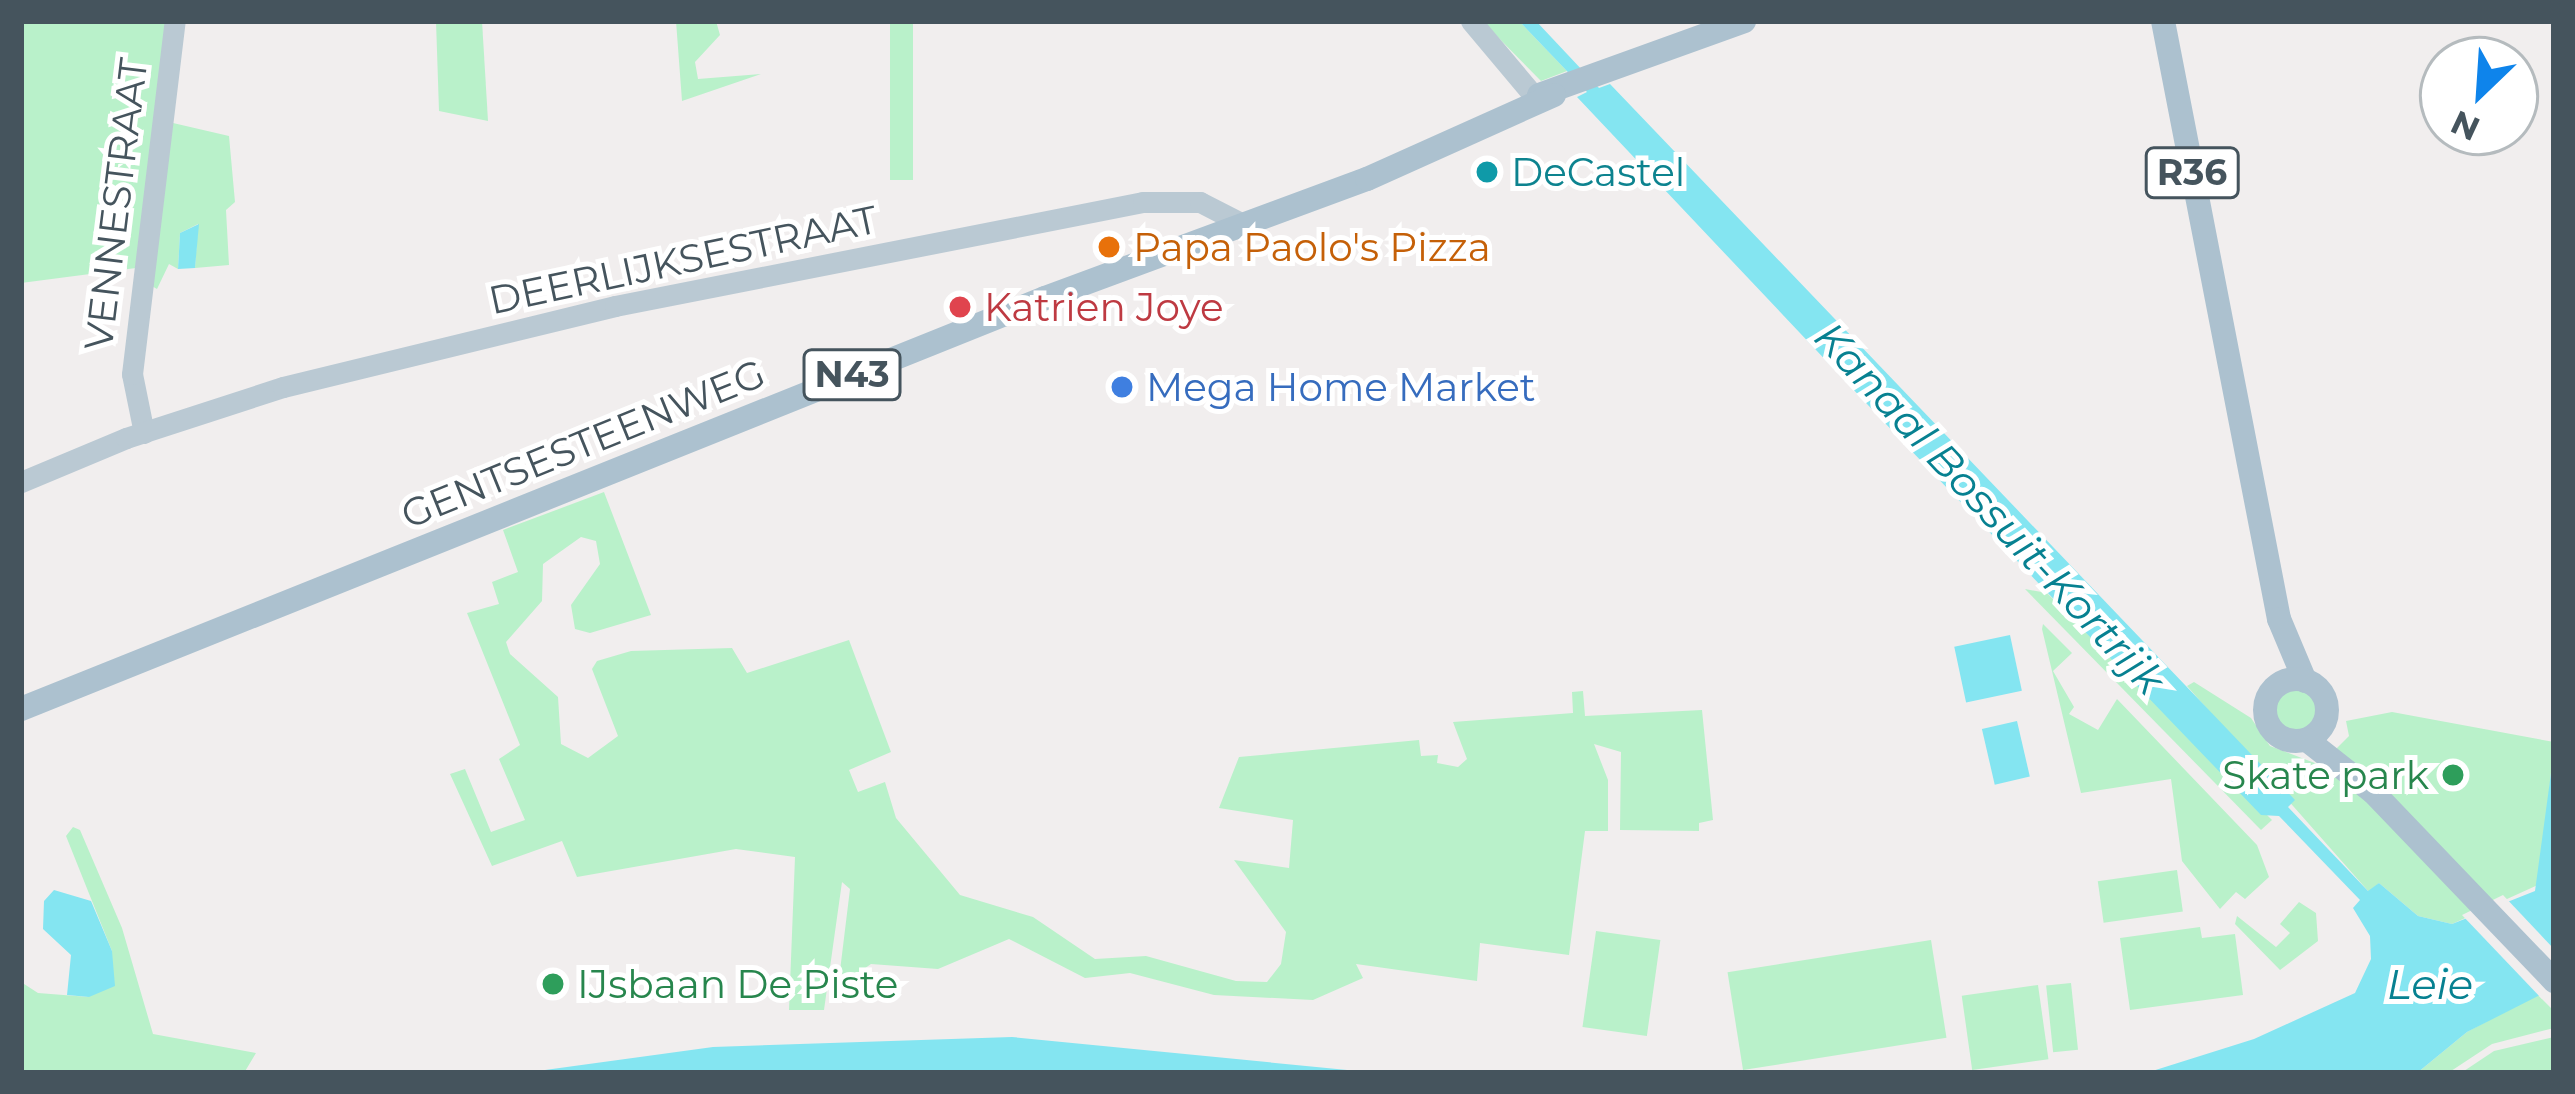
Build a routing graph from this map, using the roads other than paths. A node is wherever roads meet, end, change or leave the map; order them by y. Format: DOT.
graph roads {
  1 [pos="175,21"];
  2 [pos="1471,21"];
  3 [pos="1744,21"];
  4 [pos="2163,21"];
  5 [pos="1544,99"];
  6 [pos="1239,222"];
  7 [pos="144,433"];
  8 [pos="21,482"];
  9 [pos="2293,682"];
  10 [pos="21,709"];
  11 [pos="2316,732"];
  12 [pos="2554,980"];
  1 -- 7 [label="street, VENNESTRAAT"];
  2 -- 5 [label="street"];
  3 -- 5 [label="main road, GENTSESTEENWEG / N43"];
  4 -- 9 [label="main road, R36"];
  5 -- 6 [label="main road, GENTSESTEENWEG / N43"];
  6 -- 7 [label="street, DEERLIJKSESTRAAT"];
  6 -- 10 [label="main road, GENTSESTEENWEG / N43"];
  7 -- 8 [label="street, DEERLIJKSESTRAAT"];
  9 -- 11 [label="main road, R36"];
  9 -- 11 [label="main road, R36"];
  11 -- 12 [label="main road, R36"];
}
